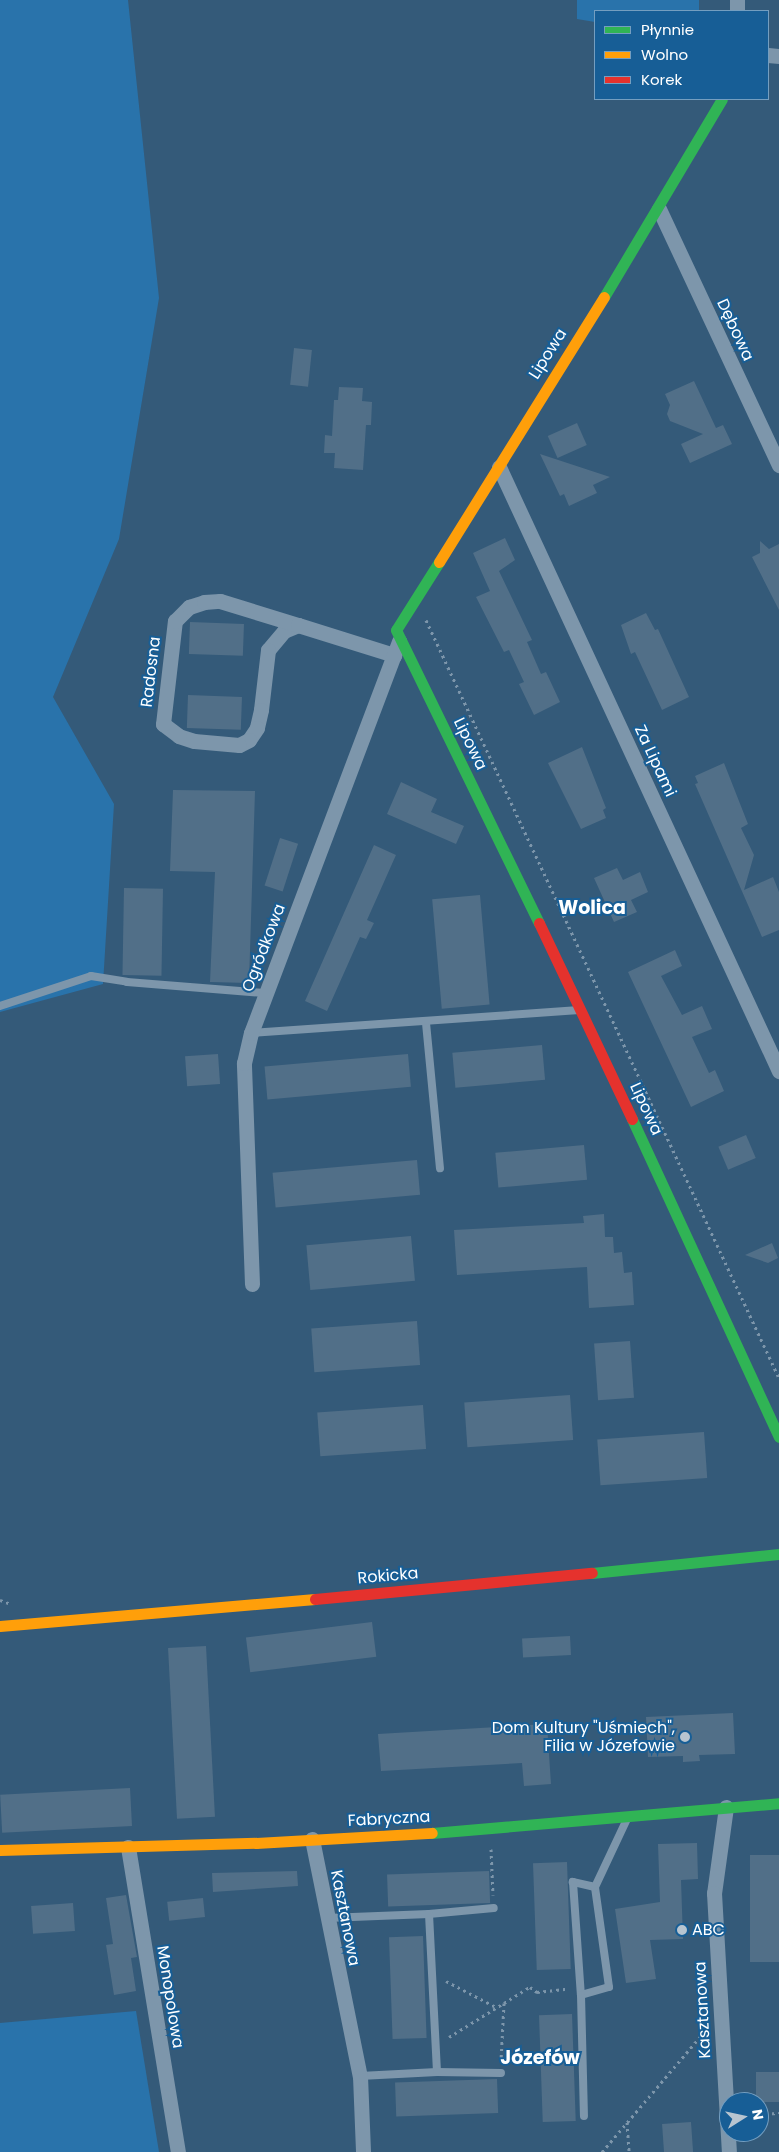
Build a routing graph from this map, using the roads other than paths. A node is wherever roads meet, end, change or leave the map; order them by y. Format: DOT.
graph roads {
  1 [pos="721,100"];
  2 [pos="659,209"];
  3 [pos="779,466"];
  4 [pos="499,467"];
  5 [pos="298,625"];
  6 [pos="397,648"];
  7 [pos="265,993"];
  8 [pos="0,1006"];
  9 [pos="580,1010"];
  10 [pos="426,1024"];
  11 [pos="251,1033"];
  12 [pos="779,1071"];
  13 [pos="440,1168"];
  14 [pos="252,1284"];
  15 [pos="773,1412"];
  16 [pos="779,1437"];
  17 [pos="779,1554"];
  18 [pos="0,1626"];
  19 [pos="779,1803"];
  20 [pos="726,1807"];
  21 [pos="628,1818"];
  22 [pos="312,1839"];
  23 [pos="128,1847"];
  24 [pos="0,1850"];
  25 [pos="595,1887"];
  26 [pos="494,1908"];
  27 [pos="429,1914"];
  28 [pos="327,1918"];
  29 [pos="581,1991"];
  30 [pos="437,2072"];
  31 [pos="501,2073"];
  32 [pos="360,2076"];
  33 [pos="584,2116"];
  34 [pos="178,2152"];
  35 [pos="363,2152"];
  36 [pos="729,2152"];
  1 -- 2 [label="street, Lipowa"];
  2 -- 3 [label="street, Dębowa"];
  2 -- 4 [label="street, Lipowa"];
  4 -- 6 [label="street, Lipowa"];
  4 -- 12 [label="street, Za Lipami"];
  5 -- 5 [label="street, Radosna"];
  5 -- 6 [label="street, Radosna"];
  6 -- 7 [label="street, Ogródkowa"];
  6 -- 9 [label="street, Lipowa"];
  7 -- 8 [label="lane"];
  7 -- 11 [label="street, Ogródkowa"];
  9 -- 10 [label="lane"];
  9 -- 15 [label="street, Lipowa"];
  10 -- 11 [label="lane"];
  10 -- 13 [label="lane"];
  11 -- 14 [label="street, Ogródkowa"];
  15 -- 16 [label="street, Lipowa"];
  17 -- 18 [label="street, Rokicka"];
  19 -- 20 [label="street, Fabryczna"];
  20 -- 21 [label="street, Fabryczna"];
  20 -- 36 [label="street, Kasztanowa"];
  21 -- 22 [label="street, Fabryczna"];
  21 -- 25 [label="lane"];
  22 -- 23 [label="street, Fabryczna"];
  22 -- 28 [label="street, Kasztanowa"];
  23 -- 24 [label="street, Fabryczna"];
  23 -- 34 [label="street, Monopolowa"];
  25 -- 29 [label="lane"];
  25 -- 29 [label="lane"];
  26 -- 27 [label="lane"];
  27 -- 28 [label="lane"];
  27 -- 30 [label="lane"];
  28 -- 32 [label="street, Kasztanowa"];
  29 -- 33 [label="lane"];
  30 -- 31 [label="lane"];
  30 -- 32 [label="lane"];
  32 -- 35 [label="street, Kasztanowa"];
}
